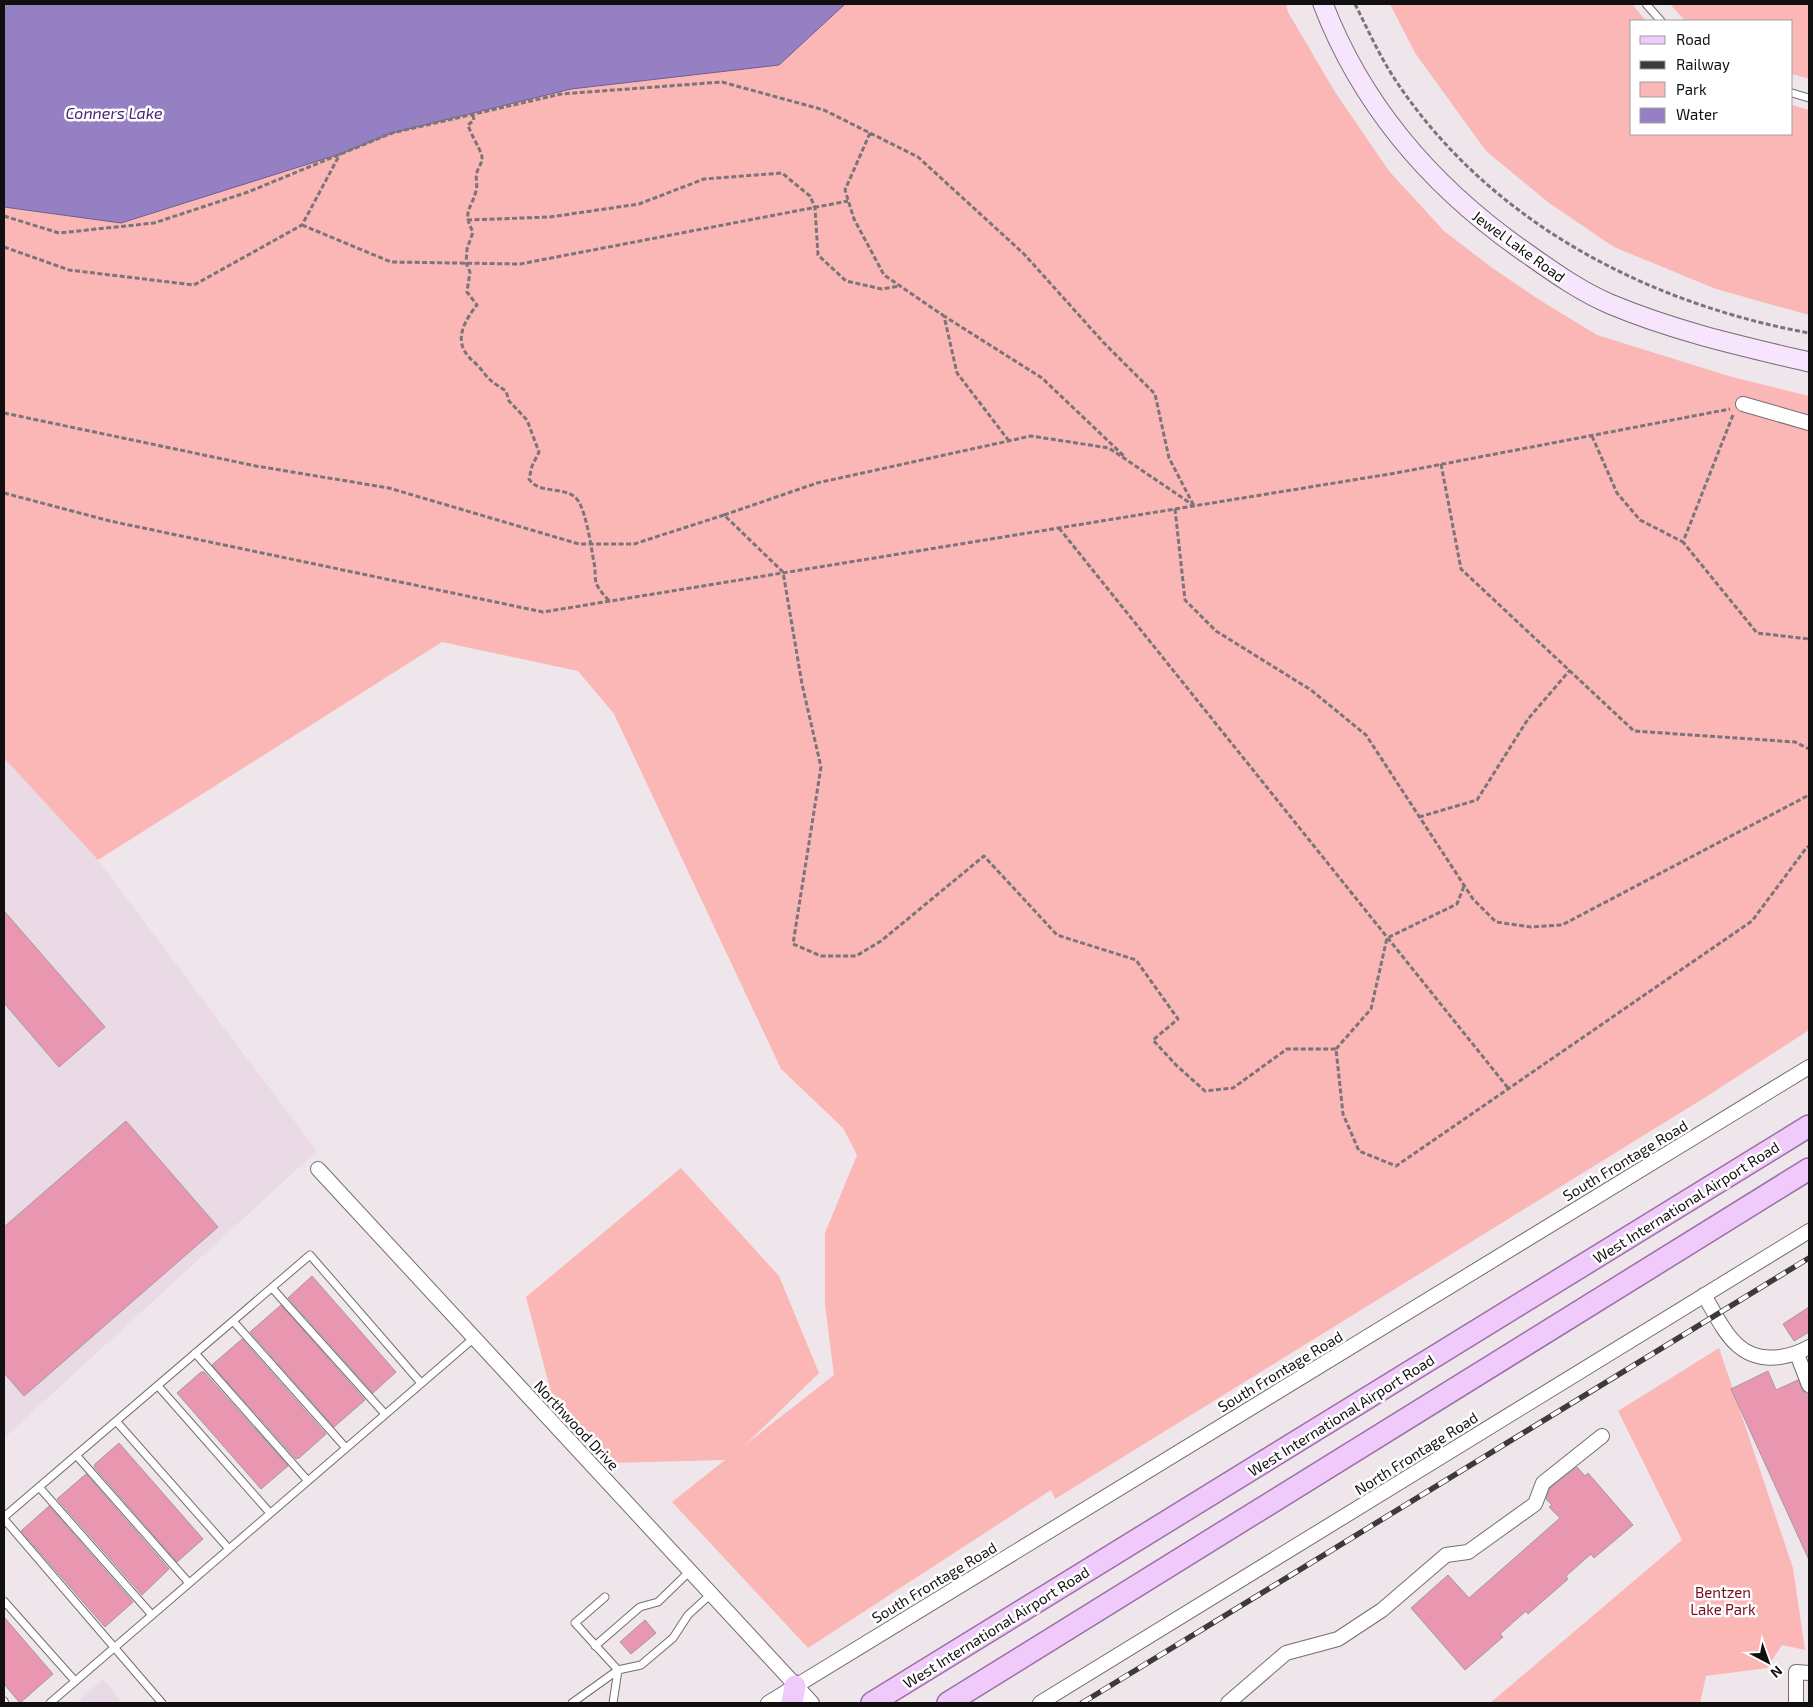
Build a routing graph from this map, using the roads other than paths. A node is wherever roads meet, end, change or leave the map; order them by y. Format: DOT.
graph roads {
  1 [pos="1324,4"];
  2 [pos="1646,4"];
  3 [pos="1660,20"];
  4 [pos="1793,94"];
  5 [pos="1809,98"];
  6 [pos="1809,362"];
  7 [pos="1740,406"];
  8 [pos="1809,424"];
  9 [pos="1809,1066"];
  10 [pos="1809,1126"];
  11 [pos="1809,1169"];
  12 [pos="318,1170"];
  13 [pos="1809,1231"];
  14 [pos="272,1288"];
  15 [pos="1704,1296"];
  16 [pos="233,1322"];
  17 [pos="474,1338"];
  18 [pos="1803,1351"];
  19 [pos="196,1353"];
  20 [pos="421,1383"];
  21 [pos="1809,1385"];
  22 [pos="158,1386"];
  23 [pos="385,1414"];
  24 [pos="116,1421"];
  25 [pos="1602,1436"];
  26 [pos="346,1448"];
  27 [pos="76,1455"];
  28 [pos="308,1480"];
  29 [pos="39,1487"];
  30 [pos="270,1514"];
  31 [pos="4,1518"];
  32 [pos="229,1549"];
  33 [pos="691,1571"];
  34 [pos="189,1583"];
  35 [pos="712,1593"];
  36 [pos="605,1597"];
  37 [pos="4,1601"];
  38 [pos="152,1615"];
  39 [pos="595,1646"];
  40 [pos="113,1648"];
  41 [pos="618,1670"];
  42 [pos="1803,1673"];
  43 [pos="75,1681"];
  44 [pos="795,1698"];
  45 [pos="50,1703"];
  46 [pos="162,1703"];
  47 [pos="572,1703"];
  48 [pos="613,1703"];
  49 [pos="768,1703"];
  50 [pos="812,1703"];
  51 [pos="872,1703"];
  52 [pos="948,1703"];
  53 [pos="1040,1703"];
  54 [pos="1228,1703"];
  55 [pos="1796,1703"];
  1 -- 6 [label="main road, Jewel Lake Road"];
  2 -- 3 [label="lane"];
  4 -- 5 [label="lane"];
  7 -- 8 [label="street"];
  9 -- 44 [label="street, South Frontage Road"];
  10 -- 51 [label="main road, West International Airport Road"];
  11 -- 52 [label="main road"];
  12 -- 17 [label="street, Northwood Drive"];
  13 -- 15 [label="street, North Frontage Road"];
  14 -- 16 [label="lane"];
  14 -- 20 [label="lane"];
  14 -- 23 [label="lane"];
  15 -- 18 [label="street"];
  15 -- 53 [label="street, North Frontage Road"];
  16 -- 19 [label="lane"];
  16 -- 26 [label="lane"];
  17 -- 20 [label="lane"];
  17 -- 33 [label="street, Northwood Drive"];
  18 -- 21 [label="street"];
  19 -- 22 [label="lane"];
  19 -- 28 [label="lane"];
  20 -- 23 [label="lane"];
  22 -- 24 [label="lane"];
  22 -- 30 [label="lane"];
  23 -- 26 [label="lane"];
  24 -- 27 [label="lane"];
  24 -- 32 [label="lane"];
  25 -- 54 [label="street"];
  26 -- 28 [label="lane"];
  27 -- 29 [label="lane"];
  27 -- 34 [label="lane"];
  28 -- 30 [label="lane"];
  29 -- 31 [label="lane"];
  29 -- 38 [label="lane"];
  30 -- 32 [label="lane"];
  31 -- 40 [label="lane"];
  32 -- 34 [label="lane"];
  33 -- 35 [label="street, Northwood Drive"];
  33 -- 39 [label="lane"];
  34 -- 38 [label="lane"];
  35 -- 41 [label="lane"];
  35 -- 44 [label="street, Northwood Drive"];
  36 -- 39 [label="lane"];
  37 -- 43 [label="lane"];
  38 -- 40 [label="lane"];
  39 -- 41 [label="lane"];
  40 -- 43 [label="lane"];
  40 -- 46 [label="lane"];
  41 -- 47 [label="lane"];
  41 -- 48 [label="lane"];
  42 -- 55 [label="street"];
  43 -- 45 [label="lane"];
  44 -- 49 [label="street, South Frontage Road"];
  44 -- 50 [label="street, Northwood Drive"];
}
